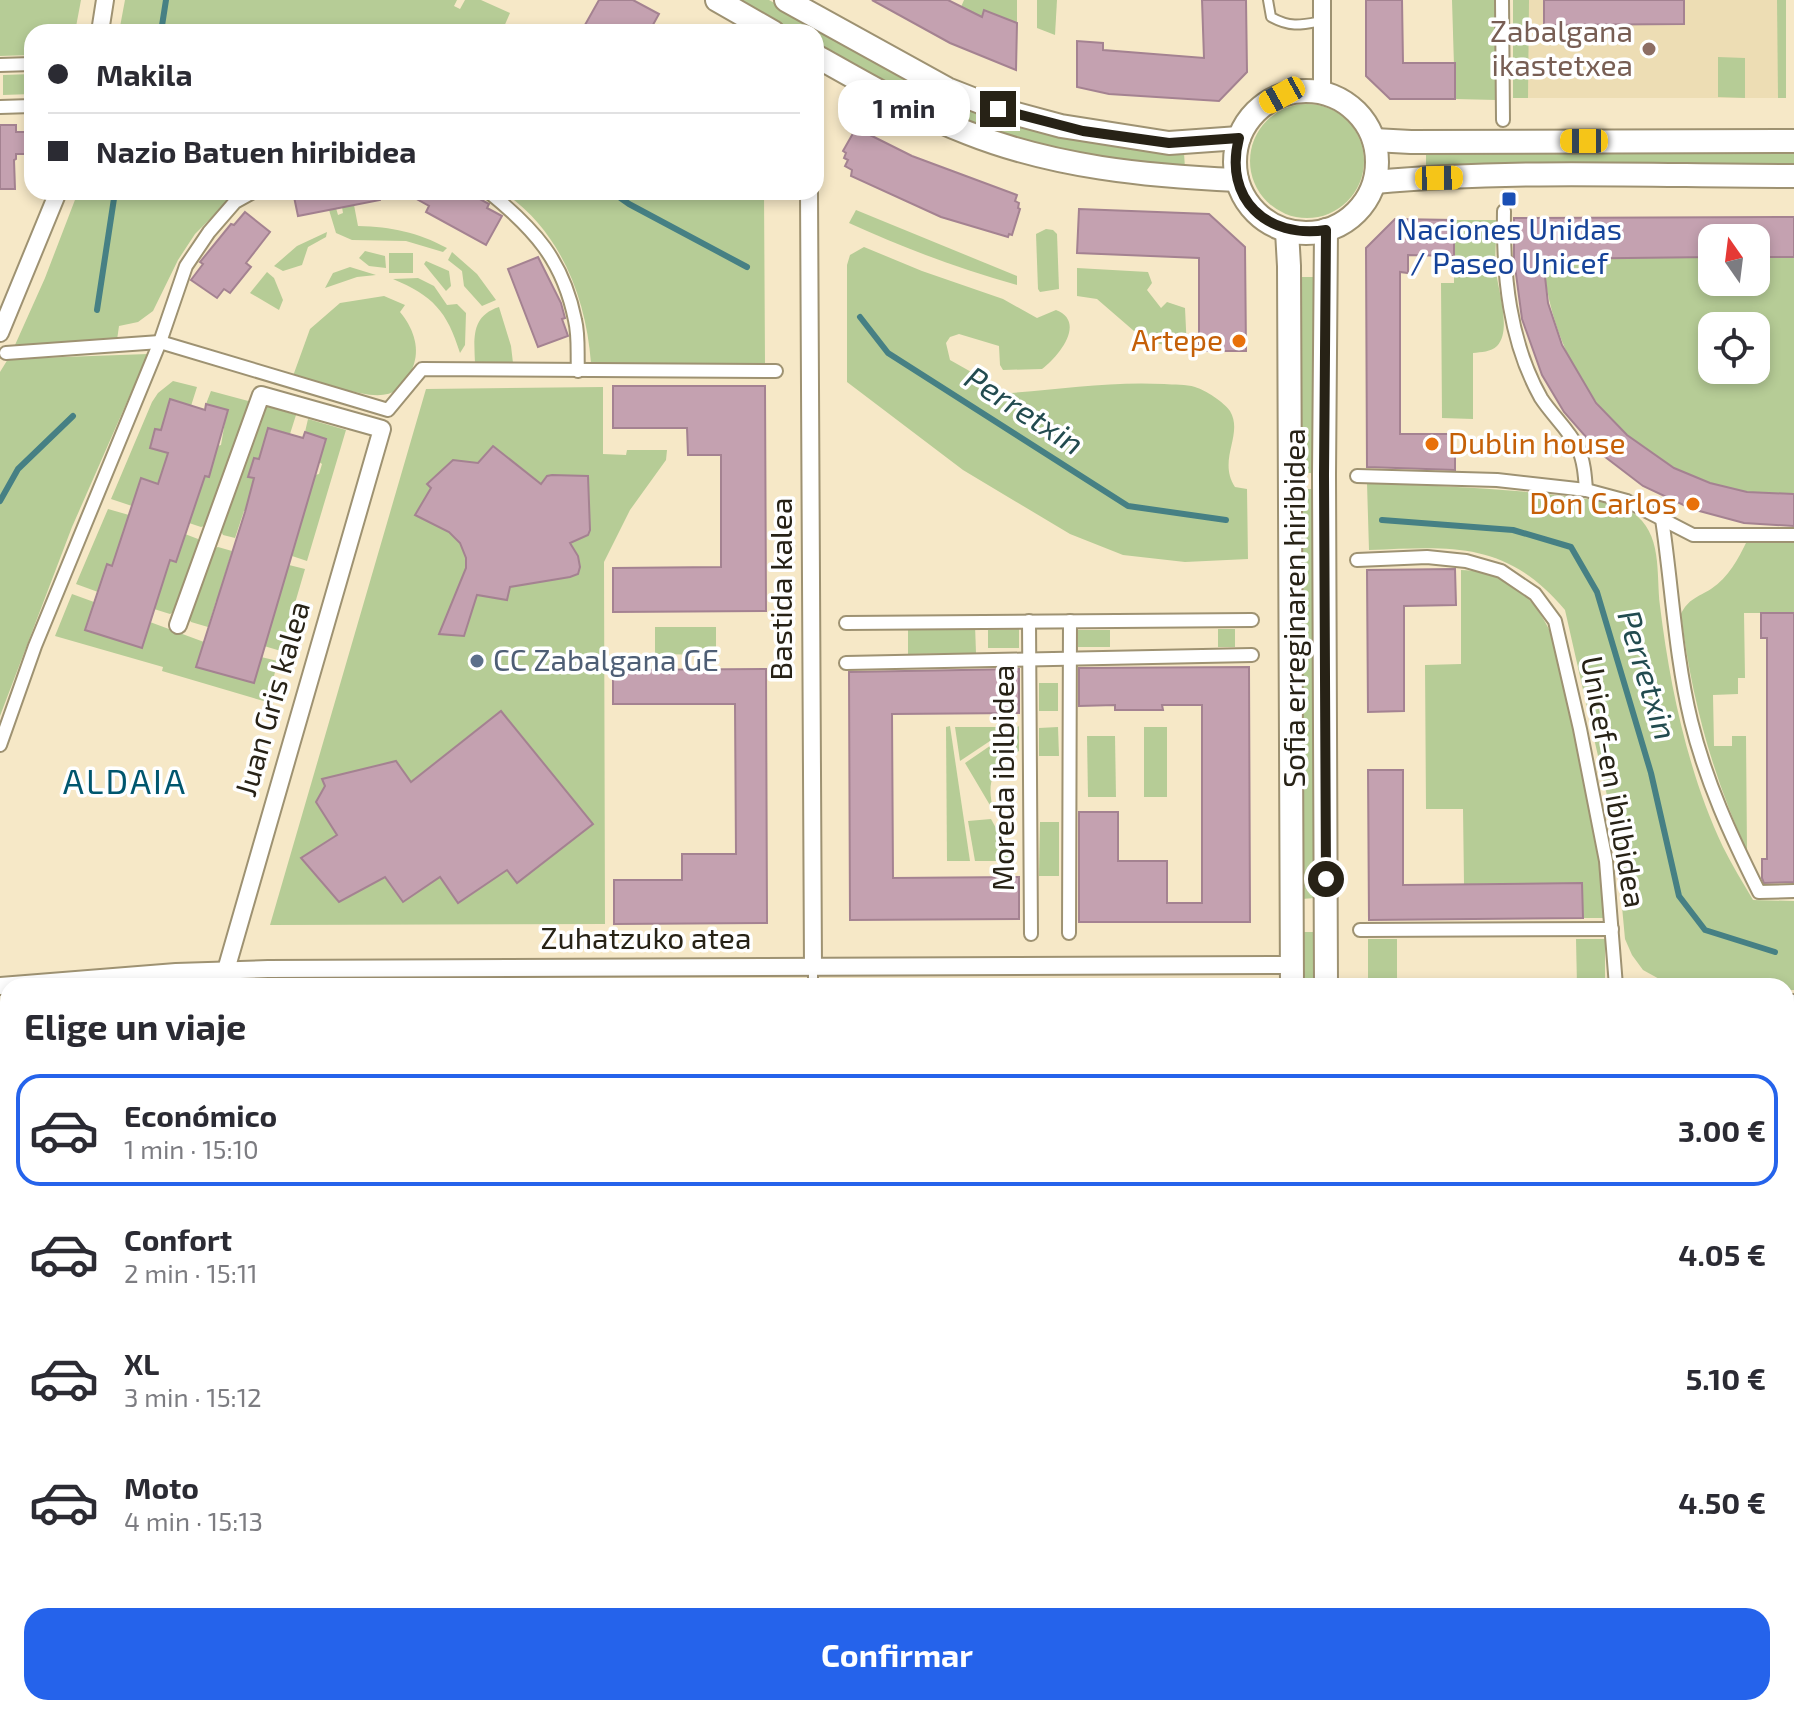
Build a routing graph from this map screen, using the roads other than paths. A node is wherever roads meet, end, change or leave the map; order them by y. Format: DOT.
graph roads {
  1 [pos="105,0"];
  2 [pos="717,0"];
  3 [pos="1268,0"];
  4 [pos="1322,0"];
  5 [pos="1502,0"];
  6 [pos="791,1"];
  7 [pos="1322,21"];
  8 [pos="101,24"];
  9 [pos="759,24"];
  10 [pos="24,64"];
  11 [pos="0,65"];
  12 [pos="824,65"];
  13 [pos="1322,93"];
  14 [pos="24,106"];
  15 [pos="0,107"];
  16 [pos="1503,120"];
  17 [pos="1239,138"];
  18 [pos="1374,140"];
  19 [pos="1794,141"];
  20 [pos="1794,176"];
  21 [pos="1237,180"];
  22 [pos="1375,182"];
  23 [pos="55,200"];
  24 [pos="239,200"];
  25 [pos="499,200"];
  26 [pos="809,200"];
  27 [pos="1504,211"];
  28 [pos="1326,230"];
  29 [pos="1287,231"];
  30 [pos="0,333"];
  31 [pos="160,342"];
  32 [pos="6,353"];
  33 [pos="578,371"];
  34 [pos="776,371"];
  35 [pos="1357,476"];
  36 [pos="1586,490"];
  37 [pos="1662,519"];
  38 [pos="1794,535"];
  39 [pos="1357,560"];
  40 [pos="1252,620"];
  41 [pos="1029,621"];
  42 [pos="1070,621"];
  43 [pos="846,623"];
  44 [pos="178,625"];
  45 [pos="1252,655"];
  46 [pos="1070,659"];
  47 [pos="1029,660"];
  48 [pos="846,663"];
  49 [pos="0,745"];
  50 [pos="1794,891"];
  51 [pos="1612,929"];
  52 [pos="1360,930"];
  53 [pos="1069,933"];
  54 [pos="1031,934"];
  55 [pos="813,967"];
  56 [pos="226,970"];
  57 [pos="1292,976"];
  58 [pos="113,978"];
  59 [pos="813,978"];
  60 [pos="1326,978"];
  61 [pos="1615,978"];
  1 -- 8 [label="street"];
  2 -- 9 [label="main road"];
  3 -- 7 [label="lane"];
  4 -- 7 [label="street"];
  5 -- 16 [label="street"];
  6 -- 17 [label="main road"];
  7 -- 13 [label="street"];
  10 -- 11 [label="street"];
  12 -- 21 [label="main road"];
  13 -- 17 [label="main road"];
  13 -- 18 [label="main road"];
  14 -- 15 [label="street"];
  17 -- 21 [label="main road"];
  18 -- 19 [label="main road"];
  18 -- 22 [label="main road"];
  20 -- 22 [label="main road"];
  21 -- 29 [label="main road"];
  22 -- 28 [label="main road"];
  23 -- 30 [label="street"];
  24 -- 31 [label="street"];
  25 -- 33 [label="street"];
  26 -- 55 [label="street, Bastida kalea"];
  27 -- 36 [label="street"];
  28 -- 29 [label="main road"];
  28 -- 60 [label="main road, Sofia erreginaren hiribidea"];
  29 -- 57 [label="main road, Sofia erreginaren hiribidea"];
  31 -- 32 [label="street"];
  31 -- 33 [label="street"];
  31 -- 49 [label="street"];
  33 -- 34 [label="street"];
  35 -- 36 [label="street"];
  36 -- 37 [label="street"];
  37 -- 38 [label="street"];
  37 -- 50 [label="street"];
  39 -- 51 [label="street, Unicef-en ibilbidea"];
  40 -- 42 [label="street"];
  41 -- 42 [label="street"];
  41 -- 43 [label="street"];
  41 -- 47 [label="street, Moreda ibilbidea"];
  42 -- 46 [label="street"];
  44 -- 56 [label="street, Juan Gris kalea"];
  45 -- 46 [label="street"];
  46 -- 47 [label="street"];
  46 -- 53 [label="street"];
  47 -- 48 [label="street"];
  47 -- 54 [label="street, Moreda ibilbidea"];
  51 -- 52 [label="street"];
  51 -- 61 [label="street, Unicef-en ibilbidea"];
  55 -- 56 [label="street, Zuhatzuko atea"];
  55 -- 57 [label="street, Zuhatzuko atea"];
  55 -- 59 [label="lane, Bastida kalea"];
  56 -- 58 [label="street, Zuhatzuko atea"];
}
